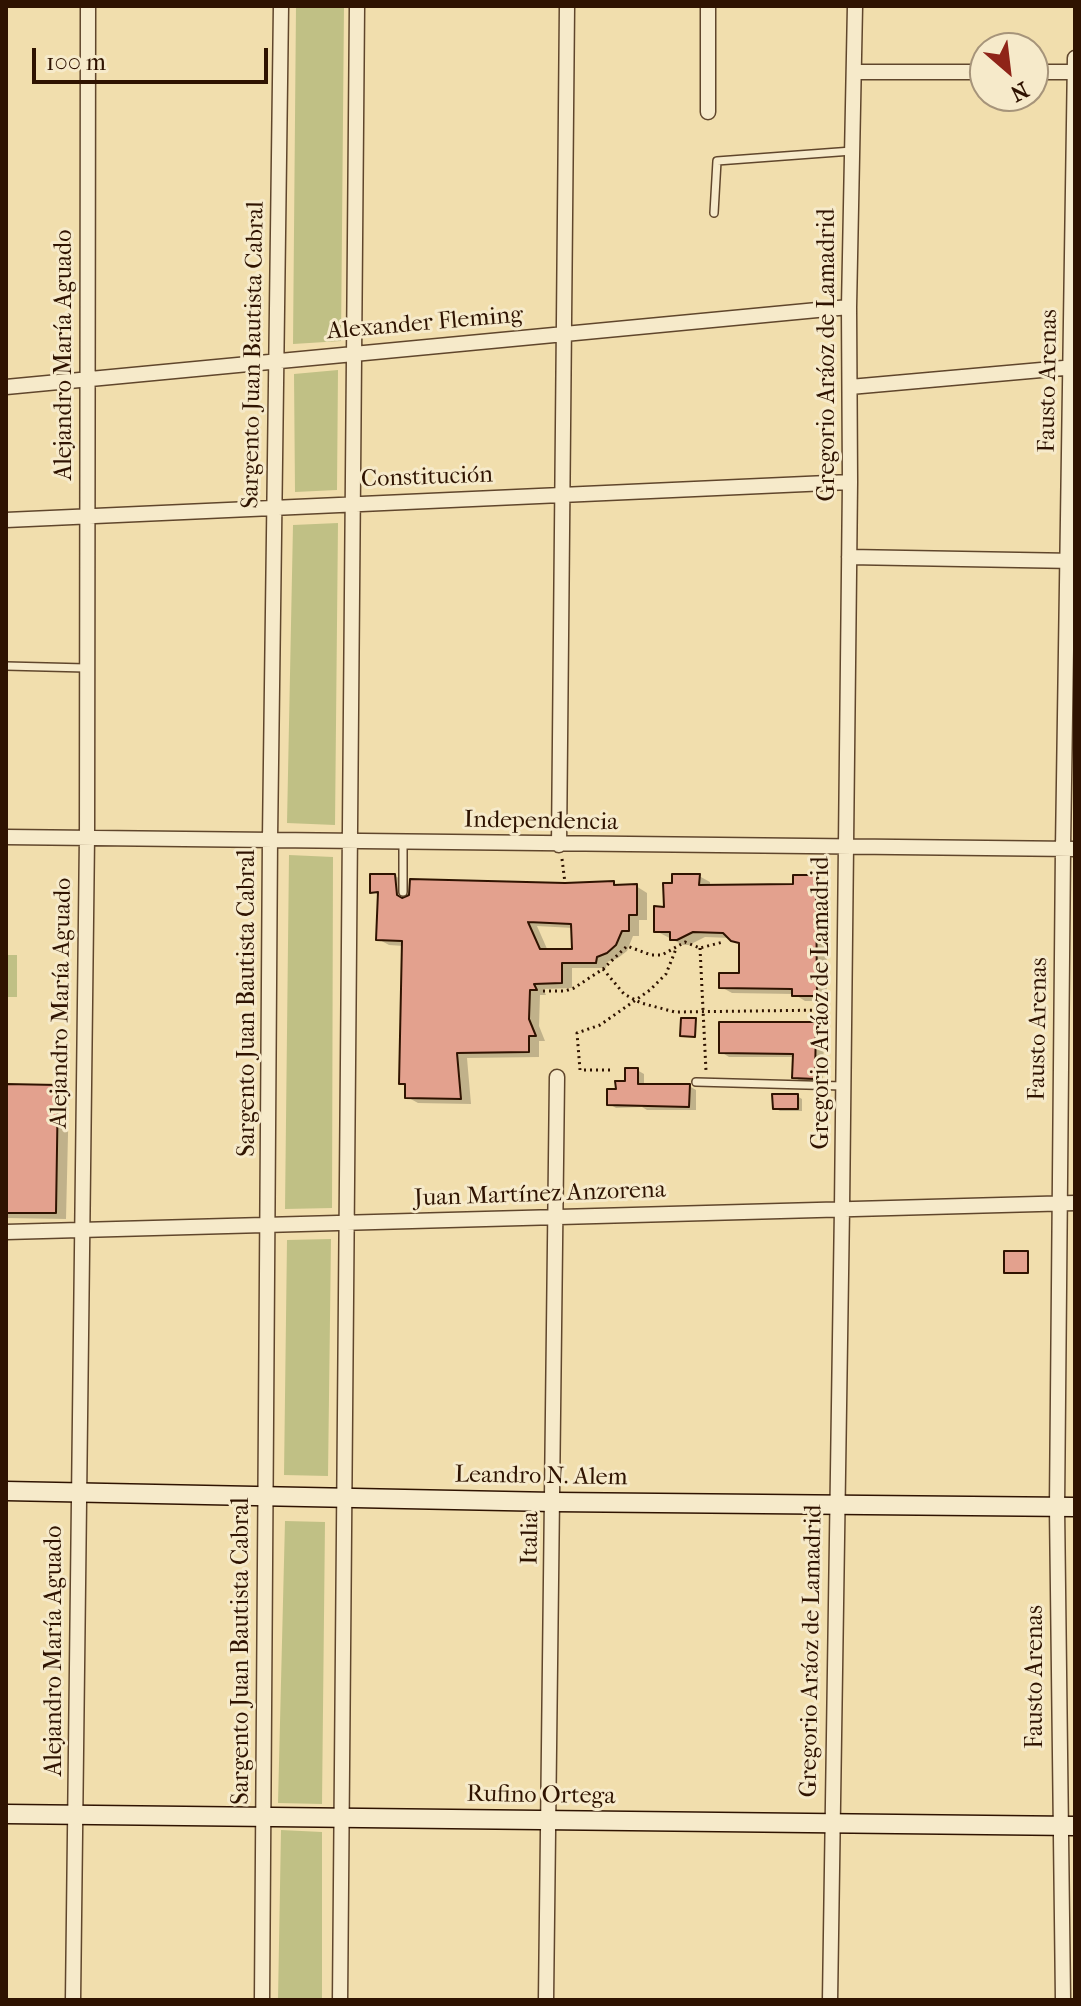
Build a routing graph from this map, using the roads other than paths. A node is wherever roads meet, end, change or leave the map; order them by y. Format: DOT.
graph roads {
  1 [pos="88,6"];
  2 [pos="281,6"];
  3 [pos="357,6"];
  4 [pos="567,6"];
  5 [pos="708,6"];
  6 [pos="855,6"];
  7 [pos="1075,58"];
  8 [pos="854,72"];
  9 [pos="969,72"];
  10 [pos="1049,72"];
  11 [pos="1075,72"];
  12 [pos="708,112"];
  13 [pos="852,151"];
  14 [pos="714,213"];
  15 [pos="849,307"];
  16 [pos="562,334"];
  17 [pos="355,353"];
  18 [pos="275,360"];
  19 [pos="1073,367"];
  20 [pos="88,378"];
  21 [pos="6,387"];
  22 [pos="850,387"];
  23 [pos="850,482"];
  24 [pos="562,494"];
  25 [pos="354,503"];
  26 [pos="275,506"];
  27 [pos="87,515"];
  28 [pos="6,520"];
  29 [pos="849,557"];
  30 [pos="1071,561"];
  31 [pos="6,666"];
  32 [pos="86,668"];
  33 [pos="87,836"];
  34 [pos="6,837"];
  35 [pos="270,838"];
  36 [pos="350,841"];
  37 [pos="403,842"];
  38 [pos="559,845"];
  39 [pos="845,847"];
  40 [pos="1069,848"];
  41 [pos="403,892"];
  42 [pos="557,1077"];
  43 [pos="696,1082"];
  44 [pos="843,1086"];
  45 [pos="1075,1203"];
  46 [pos="1059,1204"];
  47 [pos="842,1208"];
  48 [pos="553,1216"];
  49 [pos="345,1223"];
  50 [pos="269,1225"];
  51 [pos="80,1230"];
  52 [pos="6,1232"];
  53 [pos="6,1491"];
  54 [pos="78,1492"];
  55 [pos="265,1496"];
  56 [pos="345,1497"];
  57 [pos="554,1502"];
  58 [pos="836,1504"];
  59 [pos="1066,1507"];
  60 [pos="1059,1786"];
  61 [pos="1075,1786"];
  62 [pos="6,1814"];
  63 [pos="76,1814"];
  64 [pos="262,1816"];
  65 [pos="341,1817"];
  66 [pos="548,1821"];
  67 [pos="832,1824"];
  68 [pos="1067,1826"];
  69 [pos="73,2000"];
  70 [pos="262,2000"];
  71 [pos="340,2000"];
  72 [pos="546,2000"];
  73 [pos="830,2000"];
  74 [pos="1063,2000"];
  1 -- 20 [label="street, Alejandro María Aguado"];
  2 -- 18 [label="street, Sargento Juan Bautista Cabral"];
  3 -- 17 [label="street"];
  4 -- 16 [label="street"];
  5 -- 12 [label="street"];
  6 -- 8 [label="street, Gregorio Aráoz de Lamadrid"];
  7 -- 11 [label="street, Fausto Arenas"];
  8 -- 9 [label="street"];
  8 -- 13 [label="street, Gregorio Aráoz de Lamadrid"];
  10 -- 11 [label="street"];
  11 -- 19 [label="street, Fausto Arenas"];
  13 -- 14 [label="lane"];
  13 -- 15 [label="street, Gregorio Aráoz de Lamadrid"];
  15 -- 16 [label="street, Alexander Fleming"];
  15 -- 22 [label="street, Gregorio Aráoz de Lamadrid"];
  16 -- 17 [label="street, Alexander Fleming"];
  16 -- 24 [label="street"];
  17 -- 18 [label="street, Alexander Fleming"];
  17 -- 25 [label="street"];
  18 -- 20 [label="street, Alexander Fleming"];
  18 -- 26 [label="street, Sargento Juan Bautista Cabral"];
  19 -- 22 [label="street"];
  19 -- 30 [label="street, Fausto Arenas"];
  20 -- 21 [label="street, Alexander Fleming"];
  20 -- 27 [label="street, Alejandro María Aguado"];
  22 -- 23 [label="street, Gregorio Aráoz de Lamadrid"];
  23 -- 24 [label="street, Constitución"];
  23 -- 29 [label="street, Gregorio Aráoz de Lamadrid"];
  24 -- 25 [label="street, Constitución"];
  24 -- 38 [label="street"];
  25 -- 26 [label="street, Constitución"];
  25 -- 36 [label="street"];
  26 -- 27 [label="street, Constitución"];
  26 -- 35 [label="street, Sargento Juan Bautista Cabral"];
  27 -- 28 [label="street, Constitución"];
  27 -- 32 [label="street, Alejandro María Aguado"];
  29 -- 30 [label="street"];
  29 -- 39 [label="street, Gregorio Aráoz de Lamadrid"];
  30 -- 40 [label="street, Fausto Arenas"];
  31 -- 32 [label="lane"];
  32 -- 33 [label="street, Alejandro María Aguado"];
  33 -- 34 [label="street, Independencia"];
  33 -- 35 [label="street, Independencia"];
  33 -- 51 [label="street, Alejandro María Aguado"];
  35 -- 36 [label="street, Independencia"];
  35 -- 50 [label="street, Sargento Juan Bautista Cabral"];
  36 -- 37 [label="street, Independencia"];
  36 -- 49 [label="street"];
  37 -- 38 [label="street, Independencia"];
  37 -- 41 [label="lane"];
  38 -- 39 [label="street, Independencia"];
  39 -- 40 [label="street, Independencia"];
  39 -- 44 [label="street, Gregorio Aráoz de Lamadrid"];
  40 -- 46 [label="street, Fausto Arenas"];
  42 -- 48 [label="street, Italia"];
  43 -- 44 [label="lane"];
  44 -- 47 [label="street, Gregorio Aráoz de Lamadrid"];
  45 -- 46 [label="street, Juan Martínez Anzorena"];
  46 -- 47 [label="street, Juan Martínez Anzorena"];
  46 -- 59 [label="street, Fausto Arenas"];
  47 -- 48 [label="street, Juan Martínez Anzorena"];
  47 -- 58 [label="street, Gregorio Aráoz de Lamadrid"];
  48 -- 49 [label="street, Juan Martínez Anzorena"];
  48 -- 57 [label="street, Italia"];
  49 -- 50 [label="street, Juan Martínez Anzorena"];
  49 -- 56 [label="street"];
  50 -- 51 [label="street, Juan Martínez Anzorena"];
  50 -- 55 [label="street, Sargento Juan Bautista Cabral"];
  51 -- 52 [label="street, Juan Martínez Anzorena"];
  51 -- 54 [label="street, Alejandro María Aguado"];
  53 -- 54 [label="street, Leandro N. Alem"];
  54 -- 55 [label="street, Leandro N. Alem"];
  54 -- 63 [label="street, Alejandro María Aguado"];
  55 -- 56 [label="street, Leandro N. Alem"];
  55 -- 64 [label="street, Sargento Juan Bautista Cabral"];
  56 -- 57 [label="street, Leandro N. Alem"];
  56 -- 65 [label="street"];
  57 -- 58 [label="street, Leandro N. Alem"];
  57 -- 66 [label="street, Italia"];
  58 -- 59 [label="street, Leandro N. Alem"];
  58 -- 67 [label="street, Gregorio Aráoz de Lamadrid"];
  59 -- 60 [label="street, Fausto Arenas"];
  60 -- 61 [label="street"];
  60 -- 68 [label="street, Fausto Arenas"];
  62 -- 63 [label="street, Rufino Ortega"];
  63 -- 64 [label="street, Rufino Ortega"];
  63 -- 69 [label="street, Alejandro María Aguado"];
  64 -- 65 [label="street, Rufino Ortega"];
  64 -- 70 [label="street, Sargento Juan Bautista Cabral"];
  65 -- 66 [label="street, Rufino Ortega"];
  65 -- 71 [label="street"];
  66 -- 67 [label="street, Rufino Ortega"];
  66 -- 72 [label="street, Italia"];
  67 -- 68 [label="street, Rufino Ortega"];
  67 -- 73 [label="street, Gregorio Aráoz de Lamadrid"];
  68 -- 74 [label="street, Fausto Arenas"];
}
